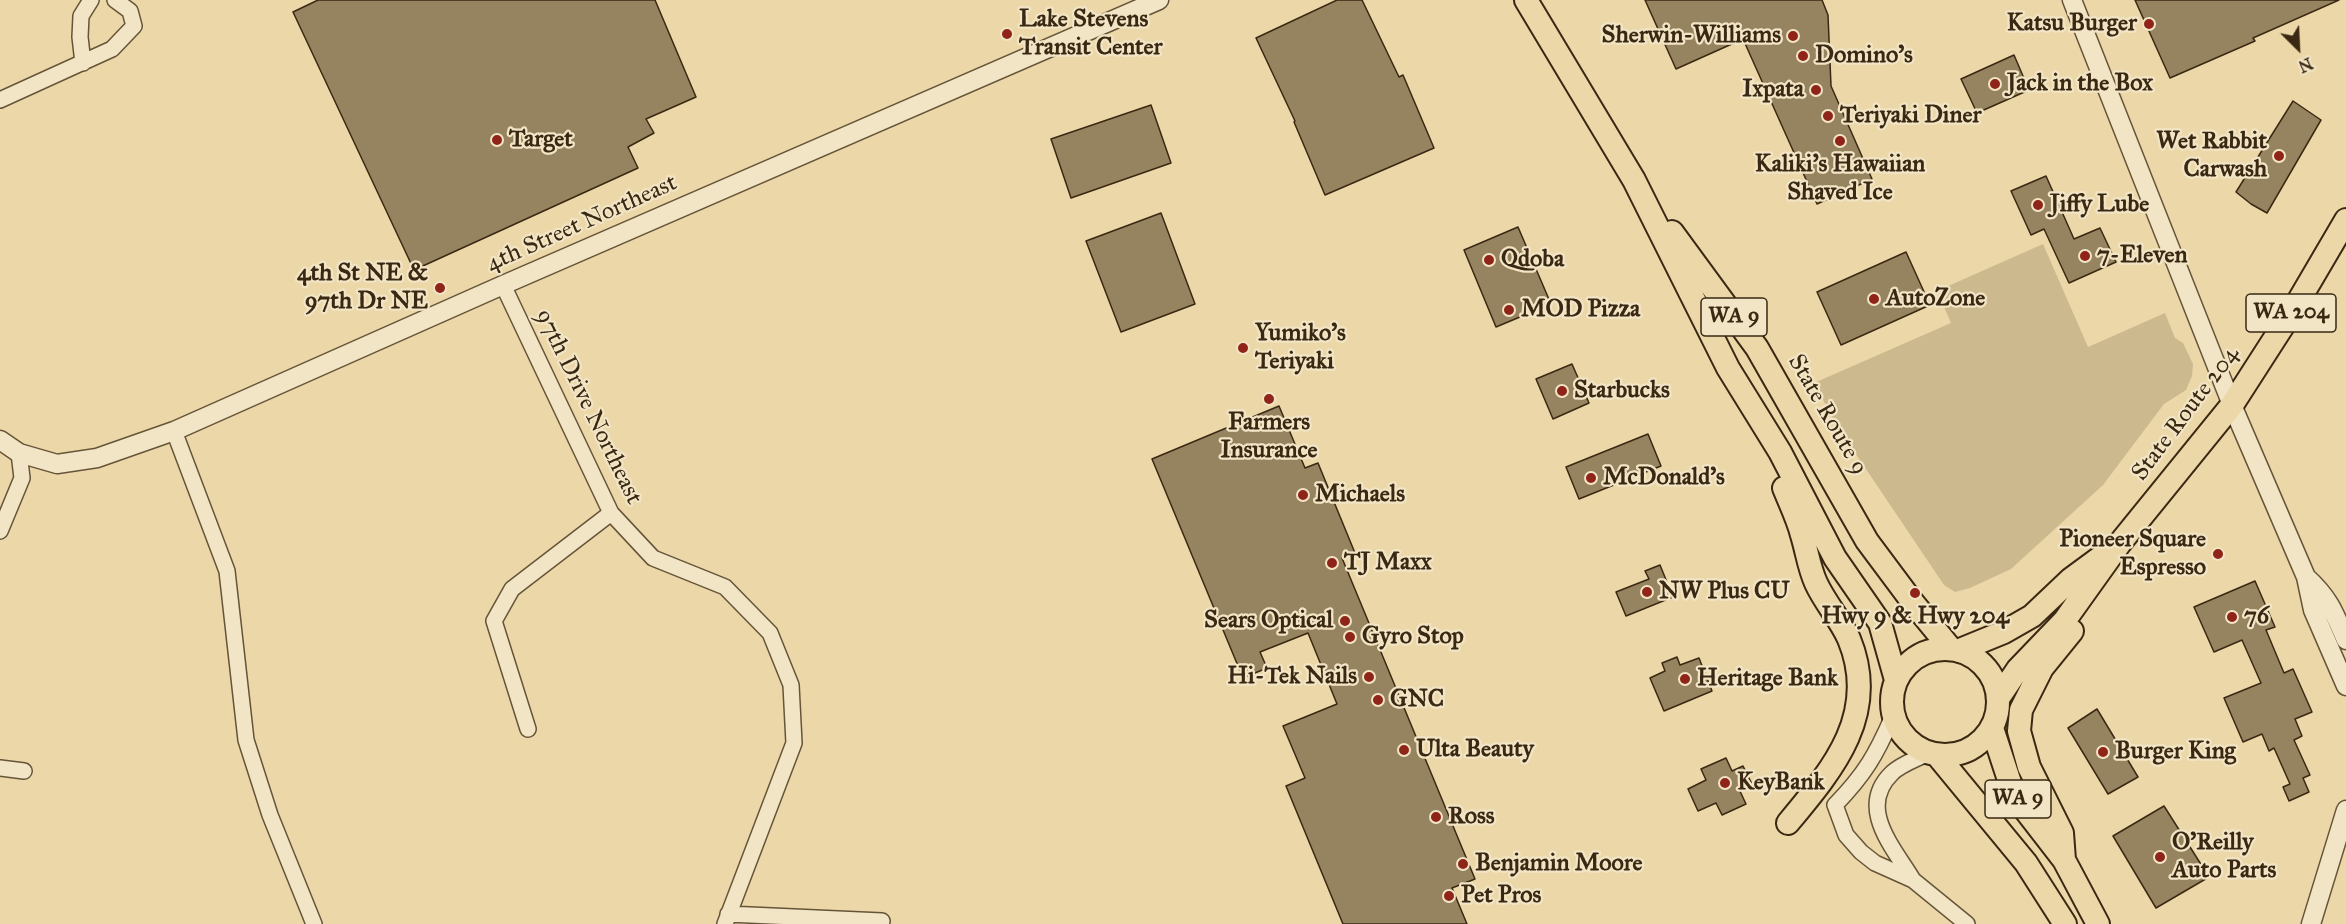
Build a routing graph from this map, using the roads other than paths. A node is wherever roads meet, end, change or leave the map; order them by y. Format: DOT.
graph roads {
  1 [pos="91,0"];
  2 [pos="115,0"];
  3 [pos="1159,0"];
  4 [pos="1526,0"];
  5 [pos="2072,0"];
  6 [pos="83,63"];
  7 [pos="0,100"];
  8 [pos="1634,180"];
  9 [pos="2346,220"];
  10 [pos="503,285"];
  11 [pos="2232,405"];
  12 [pos="1763,424"];
  13 [pos="174,431"];
  14 [pos="0,441"];
  15 [pos="19,453"];
  16 [pos="611,513"];
  17 [pos="0,531"];
  18 [pos="2120,543"];
  19 [pos="2306,577"];
  20 [pos="2346,640"];
  21 [pos="1956,650"];
  22 [pos="1896,680"];
  23 [pos="2346,686"];
  24 [pos="1999,697"];
  25 [pos="1893,716"];
  26 [pos="1992,728"];
  27 [pos="528,729"];
  28 [pos="1932,754"];
  29 [pos="0,768"];
  30 [pos="24,771"];
  31 [pos="2346,810"];
  32 [pos="1788,823"];
  33 [pos="2342,833"];
  34 [pos="2064,860"];
  35 [pos="1913,880"];
  36 [pos="727,919"];
  37 [pos="882,921"];
  38 [pos="314,924"];
  39 [pos="1967,924"];
  40 [pos="2065,924"];
  41 [pos="2098,924"];
  42 [pos="2312,924"];
  1 -- 6 [label="street"];
  2 -- 6 [label="street"];
  3 -- 10 [label="street, 4th Street Northeast"];
  4 -- 8 [label="main road, State Route 9 / WA 9"];
  5 -- 11 [label="street"];
  6 -- 7 [label="street"];
  8 -- 12 [label="main road, State Route 9 / WA 9"];
  8 -- 21 [label="main road, State Route 9 / WA 9"];
  9 -- 11 [label="main road, State Route 204 / WA 204"];
  10 -- 13 [label="street, 4th Street Northeast"];
  10 -- 16 [label="street, 97th Drive Northeast"];
  11 -- 18 [label="main road, State Route 204 / WA 204"];
  11 -- 19 [label="street"];
  12 -- 22 [label="main road, State Route 9 / WA 9"];
  12 -- 32 [label="main road"];
  13 -- 15 [label="street, 4th Street Northeast"];
  13 -- 38 [label="street"];
  14 -- 15 [label="street, 4th Street Northeast"];
  15 -- 17 [label="street"];
  16 -- 27 [label="street"];
  16 -- 36 [label="street, 97th Drive Northeast"];
  18 -- 21 [label="main road, State Route 204 / WA 204"];
  18 -- 24 [label="main road, State Route 204 / WA 204"];
  18 -- 34 [label="main road"];
  19 -- 20 [label="street"];
  19 -- 23 [label="street"];
  21 -- 22 [label="main road"];
  21 -- 24 [label="main road"];
  22 -- 25 [label="main road"];
  24 -- 26 [label="main road"];
  25 -- 28 [label="main road"];
  25 -- 35 [label="street"];
  26 -- 28 [label="main road"];
  26 -- 34 [label="main road, WA 9"];
  28 -- 35 [label="street"];
  28 -- 40 [label="main road, WA 9"];
  29 -- 30 [label="street"];
  31 -- 33 [label="street"];
  33 -- 42 [label="street"];
  34 -- 41 [label="main road, WA 9"];
  35 -- 39 [label="street"];
  36 -- 37 [label="street"];
}
